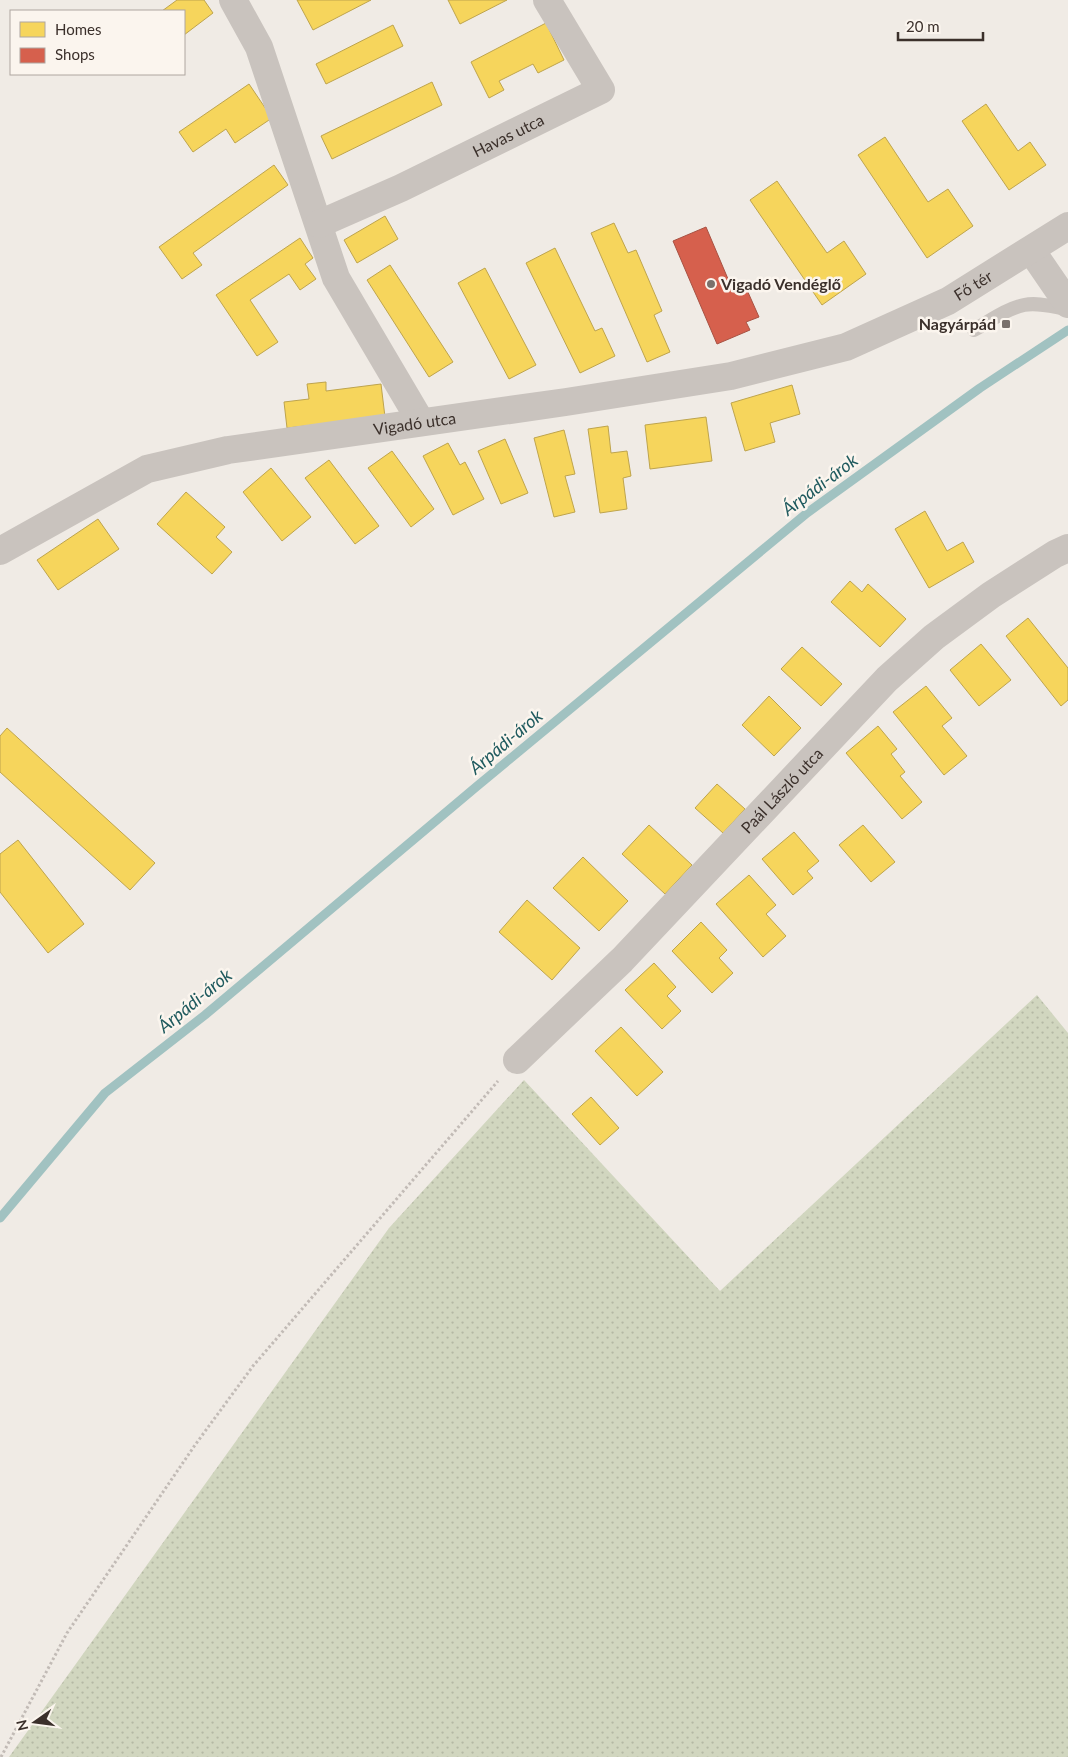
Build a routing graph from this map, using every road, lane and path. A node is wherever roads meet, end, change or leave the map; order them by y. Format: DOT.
graph roads {
  1 [pos="234,0"];
  2 [pos="547,0"];
  3 [pos="319,224"];
  4 [pos="1068,226"];
  5 [pos="1031,250"];
  6 [pos="1068,304"];
  7 [pos="1068,309"];
  8 [pos="974,330"];
  9 [pos="846,347"];
  10 [pos="421,422"];
  11 [pos="1068,548"];
  12 [pos="0,551"];
  13 [pos="517,1060"];
  14 [pos="1,1757"];
  1 -- 3 [label="street"];
  2 -- 3 [label="street, Havas utca"];
  3 -- 10 [label="street"];
  4 -- 5 [label="street, Fő tér"];
  5 -- 6 [label="street"];
  5 -- 9 [label="street, Fő tér"];
  7 -- 8 [label="lane"];
  9 -- 10 [label="street, Vigadó utca"];
  10 -- 12 [label="street, Vigadó utca"];
  11 -- 13 [label="street, Paál László utca"];
  13 -- 14 [label="path"];
}
